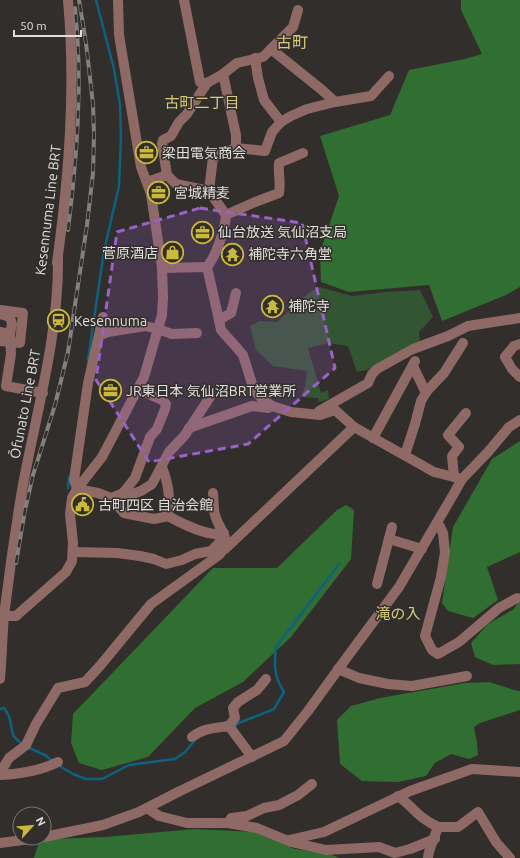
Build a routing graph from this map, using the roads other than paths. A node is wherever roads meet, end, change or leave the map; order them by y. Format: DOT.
graph roads {
  1 [pos="68,0"];
  2 [pos="118,0"];
  3 [pos="184,0"];
  4 [pos="298,10"];
  5 [pos="271,49"];
  6 [pos="255,58"];
  7 [pos="223,74"];
  8 [pos="388,76"];
  9 [pos="207,83"];
  10 [pos="335,102"];
  11 [pos="281,122"];
  12 [pos="236,148"];
  13 [pos="303,153"];
  14 [pos="167,175"];
  15 [pos="147,182"];
  16 [pos="209,192"];
  17 [pos="226,215"];
  18 [pos="58,257"];
  19 [pos="207,267"];
  20 [pos="162,268"];
  21 [pos="236,293"];
  22 [pos="0,310"];
  23 [pos="0,314"];
  24 [pos="103,317"];
  25 [pos="520,318"];
  26 [pos="219,320"];
  27 [pos="158,329"];
  28 [pos="0,332"];
  29 [pos="197,333"];
  30 [pos="99,336"];
  31 [pos="7,339"];
  32 [pos="463,343"];
  33 [pos="520,344"];
  34 [pos="520,377"];
  35 [pos="137,389"];
  36 [pos="40,393"];
  37 [pos="426,393"];
  38 [pos="210,397"];
  39 [pos="272,406"];
  40 [pos="466,412"];
  41 [pos="314,414"];
  42 [pos="520,420"];
  43 [pos="354,427"];
  44 [pos="189,428"];
  45 [pos="374,438"];
  46 [pos="404,455"];
  47 [pos="162,467"];
  48 [pos="458,478"];
  49 [pos="77,489"];
  50 [pos="213,493"];
  51 [pos="111,498"];
  52 [pos="168,516"];
  53 [pos="438,523"];
  54 [pos="392,528"];
  55 [pos="223,533"];
  56 [pos="389,539"];
  57 [pos="225,549"];
  58 [pos="422,549"];
  59 [pos="74,552"];
  60 [pos="377,584"];
  61 [pos="517,598"];
  62 [pos="2,616"];
  63 [pos="1,651"];
  64 [pos="338,669"];
  65 [pos="467,676"];
  66 [pos="0,679"];
  67 [pos="266,679"];
  68 [pos="230,728"];
  69 [pos="22,731"];
  70 [pos="192,737"];
  71 [pos="23,747"];
  72 [pos="252,757"];
  73 [pos="58,762"];
  74 [pos="520,772"];
  75 [pos="0,774"];
  76 [pos="312,784"];
  77 [pos="398,796"];
  78 [pos="147,808"];
  79 [pos="228,823"];
  80 [pos="438,827"];
  81 [pos="52,835"];
  82 [pos="435,839"];
  83 [pos="12,841"];
  84 [pos="287,841"];
  85 [pos="0,843"];
  86 [pos="428,858"];
  87 [pos="510,858"];
  1 -- 18 [label="street, Kesennuma Line BRT"];
  2 -- 15 [label="street"];
  3 -- 9 [label="street"];
  4 -- 5 [label="street"];
  5 -- 6 [label="street"];
  5 -- 10 [label="street"];
  6 -- 7 [label="street"];
  6 -- 11 [label="street"];
  7 -- 9 [label="street"];
  7 -- 12 [label="street"];
  8 -- 10 [label="street"];
  9 -- 14 [label="street"];
  10 -- 11 [label="street"];
  11 -- 12 [label="street"];
  12 -- 16 [label="street"];
  13 -- 17 [label="street"];
  14 -- 15 [label="street"];
  14 -- 16 [label="street"];
  15 -- 20 [label="street"];
  16 -- 17 [label="street"];
  17 -- 19 [label="street"];
  18 -- 36 [label="street, Ōfunato Line BRT"];
  19 -- 20 [label="street"];
  19 -- 26 [label="street"];
  20 -- 27 [label="street"];
  21 -- 26 [label="street"];
  22 -- 31 [label="street"];
  23 -- 31 [label="street"];
  24 -- 30 [label="street"];
  25 -- 41 [label="street"];
  26 -- 39 [label="street"];
  27 -- 29 [label="street"];
  27 -- 30 [label="street"];
  27 -- 35 [label="street"];
  28 -- 31 [label="street"];
  30 -- 49 [label="street"];
  31 -- 36 [label="street"];
  32 -- 37 [label="street"];
  33 -- 34 [label="street"];
  35 -- 49 [label="street"];
  35 -- 51 [label="street"];
  36 -- 62 [label="street, Ōfunato Line BRT"];
  37 -- 45 [label="street"];
  37 -- 46 [label="street"];
  38 -- 44 [label="street"];
  39 -- 41 [label="street"];
  39 -- 44 [label="street"];
  40 -- 48 [label="street"];
  41 -- 43 [label="street"];
  42 -- 48 [label="street"];
  43 -- 45 [label="street"];
  43 -- 57 [label="street"];
  44 -- 47 [label="street"];
  45 -- 46 [label="street"];
  46 -- 48 [label="street"];
  47 -- 51 [label="street"];
  47 -- 52 [label="street"];
  48 -- 53 [label="street"];
  49 -- 51 [label="street"];
  49 -- 59 [label="street"];
  50 -- 55 [label="street"];
  51 -- 52 [label="street"];
  52 -- 55 [label="street"];
  53 -- 58 [label="street"];
  53 -- 61 [label="street"];
  54 -- 56 [label="street"];
  55 -- 57 [label="street"];
  55 -- 59 [label="street"];
  56 -- 58 [label="street"];
  56 -- 60 [label="street"];
  57 -- 71 [label="street"];
  58 -- 64 [label="street"];
  59 -- 62 [label="street"];
  62 -- 63 [label="street, Ōfunato Line BRT"];
  63 -- 66 [label="street, Ōfunato Line BRT"];
  64 -- 65 [label="street"];
  64 -- 72 [label="street"];
  67 -- 68 [label="street"];
  68 -- 70 [label="street"];
  68 -- 72 [label="street"];
  69 -- 71 [label="street"];
  71 -- 75 [label="street"];
  72 -- 78 [label="street"];
  73 -- 75 [label="street"];
  74 -- 77 [label="street"];
  76 -- 79 [label="street"];
  77 -- 80 [label="street"];
  77 -- 84 [label="street"];
  78 -- 79 [label="street"];
  78 -- 81 [label="street"];
  79 -- 84 [label="street"];
  80 -- 82 [label="street"];
  80 -- 87 [label="street"];
  82 -- 84 [label="street"];
  82 -- 86 [label="street"];
  83 -- 85 [label="street"];
}
